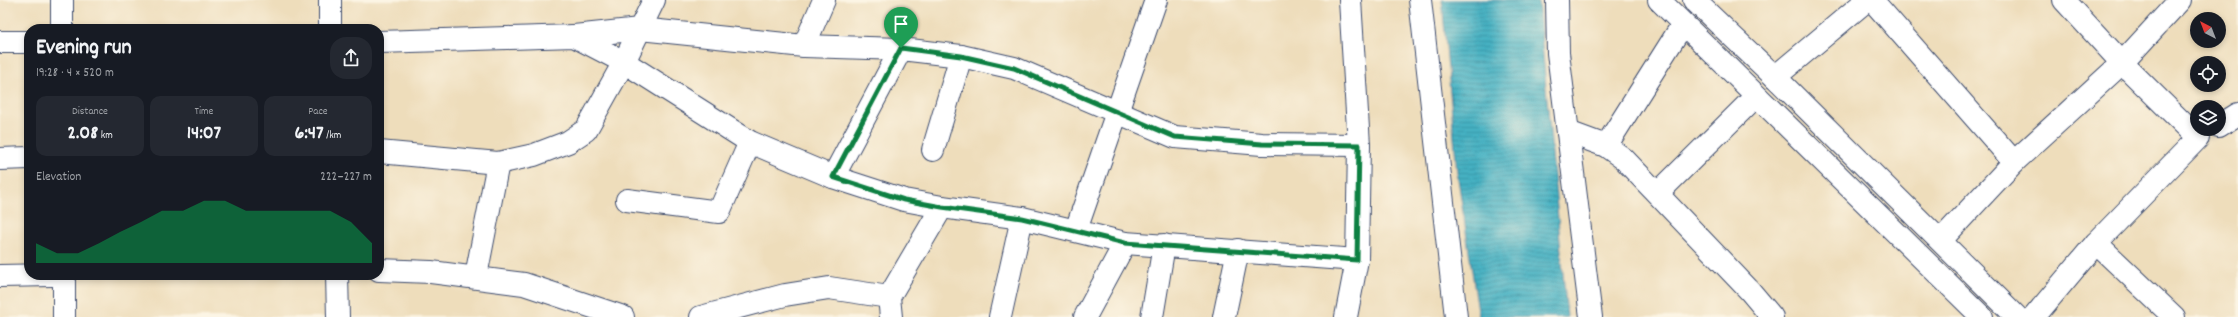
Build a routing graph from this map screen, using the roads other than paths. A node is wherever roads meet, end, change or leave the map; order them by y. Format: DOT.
graph roads {
  1 [pos="62,0"];
  2 [pos="330,0"];
  3 [pos="654,0"];
  4 [pos="824,0"];
  5 [pos="1156,0"];
  6 [pos="1350,0"];
  7 [pos="1420,0"];
  8 [pos="1557,0"];
  9 [pos="1659,0"];
  10 [pos="1694,0"];
  11 [pos="1867,0"];
  12 [pos="1872,0"];
  13 [pos="2064,0"];
  14 [pos="2180,0"];
  15 [pos="62,24"];
  16 [pos="330,24"];
  17 [pos="1683,24"];
  18 [pos="640,29"];
  19 [pos="574,36"];
  20 [pos="0,42"];
  21 [pos="24,42"];
  22 [pos="384,42"];
  23 [pos="804,46"];
  24 [pos="901,48"];
  25 [pos="961,56"];
  26 [pos="624,62"];
  27 [pos="2122,63"];
  28 [pos="1775,77"];
  29 [pos="1756,96"];
  30 [pos="1118,113"];
  31 [pos="2238,114"];
  32 [pos="2190,121"];
  33 [pos="2226,122"];
  34 [pos="1568,132"];
  35 [pos="2203,136"];
  36 [pos="750,142"];
  37 [pos="1359,145"];
  38 [pos="1606,146"];
  39 [pos="934,150"];
  40 [pos="384,152"];
  41 [pos="24,158"];
  42 [pos="0,159"];
  43 [pos="2014,162"];
  44 [pos="498,163"];
  45 [pos="833,177"];
  46 [pos="1658,193"];
  47 [pos="627,200"];
  48 [pos="942,207"];
  49 [pos="1022,218"];
  50 [pos="1076,230"];
  51 [pos="1941,240"];
  52 [pos="1125,243"];
  53 [pos="2096,243"];
  54 [pos="1164,245"];
  55 [pos="1238,250"];
  56 [pos="1357,260"];
  57 [pos="384,270"];
  58 [pos="0,276"];
  59 [pos="24,276"];
  60 [pos="476,276"];
  61 [pos="64,280"];
  62 [pos="337,280"];
  63 [pos="890,307"];
  64 [pos="1767,316"];
  65 [pos="64,317"];
  66 [pos="338,317"];
  67 [pos="623,317"];
  68 [pos="701,317"];
  69 [pos="1000,317"];
  70 [pos="1085,317"];
  71 [pos="1152,317"];
  72 [pos="1224,317"];
  73 [pos="1346,317"];
  74 [pos="1456,317"];
  75 [pos="1591,317"];
  76 [pos="1982,317"];
  77 [pos="2017,317"];
  78 [pos="2034,317"];
  79 [pos="2174,317"];
  1 -- 15 [label="street"];
  2 -- 16 [label="street"];
  3 -- 18 [label="street"];
  4 -- 23 [label="street"];
  5 -- 30 [label="street"];
  6 -- 37 [label="street"];
  7 -- 74 [label="street"];
  8 -- 34 [label="street"];
  9 -- 17 [label="street"];
  10 -- 28 [label="street"];
  11 -- 28 [label="street"];
  12 -- 43 [label="street"];
  13 -- 27 [label="street"];
  14 -- 27 [label="street"];
  17 -- 29 [label="street"];
  17 -- 38 [label="street"];
  18 -- 19 [label="street"];
  18 -- 23 [label="street"];
  18 -- 26 [label="street"];
  19 -- 22 [label="street"];
  19 -- 26 [label="street"];
  20 -- 21 [label="street"];
  23 -- 24 [label="street"];
  24 -- 25 [label="street"];
  24 -- 45 [label="street"];
  25 -- 30 [label="street"];
  25 -- 39 [label="street"];
  26 -- 36 [label="street"];
  26 -- 44 [label="street"];
  27 -- 32 [label="street"];
  27 -- 43 [label="street"];
  28 -- 51 [label="street"];
  29 -- 46 [label="street"];
  29 -- 76 [label="street"];
  30 -- 37 [label="street"];
  30 -- 50 [label="street"];
  31 -- 33 [label="street"];
  34 -- 38 [label="street"];
  34 -- 75 [label="street"];
  35 -- 53 [label="street"];
  36 -- 45 [label="street"];
  36 -- 47 [label="street"];
  37 -- 56 [label="street"];
  38 -- 46 [label="street"];
  40 -- 44 [label="street"];
  41 -- 42 [label="street"];
  43 -- 51 [label="street"];
  44 -- 60 [label="street"];
  45 -- 48 [label="street"];
  46 -- 64 [label="street"];
  48 -- 49 [label="street"];
  48 -- 63 [label="street"];
  49 -- 50 [label="street"];
  49 -- 69 [label="street"];
  50 -- 52 [label="street"];
  51 -- 77 [label="street"];
  52 -- 54 [label="street"];
  52 -- 70 [label="street"];
  53 -- 78 [label="street"];
  53 -- 79 [label="street"];
  54 -- 55 [label="street"];
  54 -- 71 [label="street"];
  55 -- 56 [label="street"];
  55 -- 72 [label="street"];
  56 -- 73 [label="street"];
  57 -- 60 [label="street"];
  58 -- 59 [label="street"];
  60 -- 67 [label="street"];
  61 -- 65 [label="street"];
  62 -- 66 [label="street"];
  63 -- 68 [label="street"];
}
